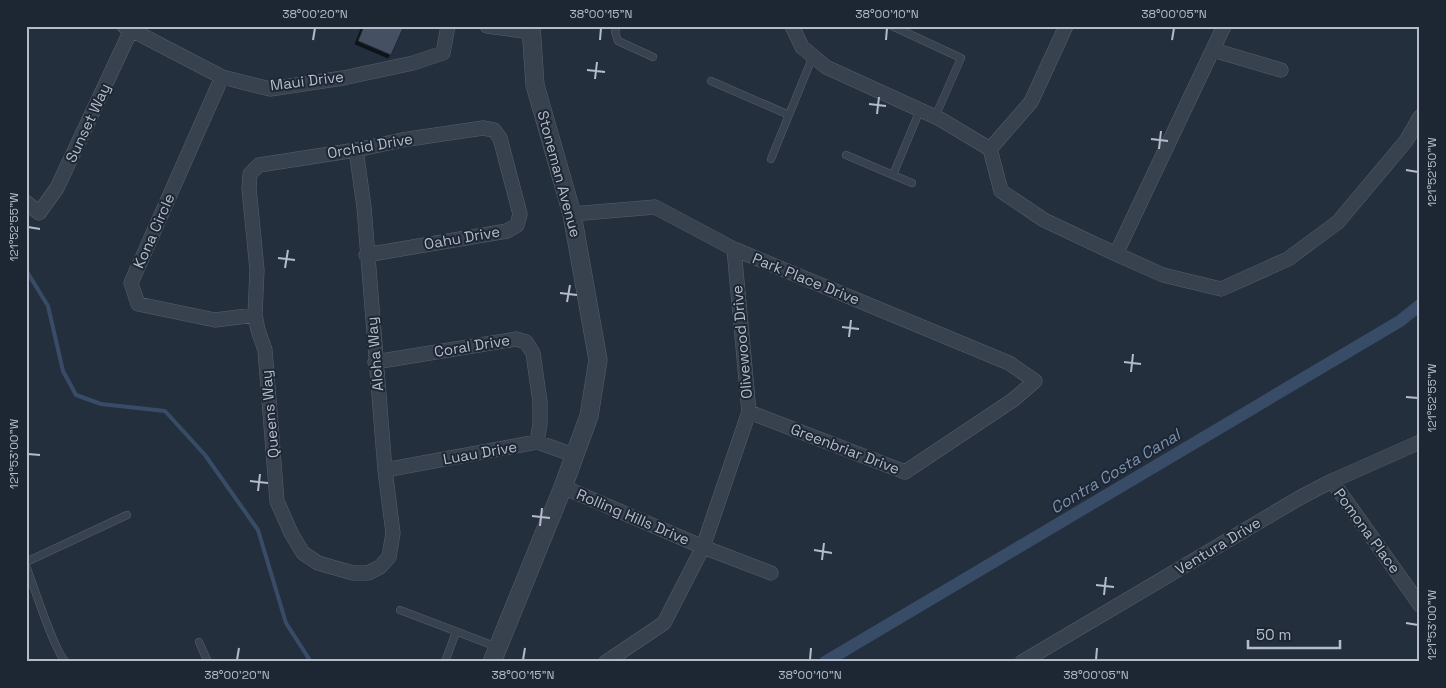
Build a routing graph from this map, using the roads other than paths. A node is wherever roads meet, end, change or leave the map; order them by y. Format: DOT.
graph roads {
  1 [pos="448,26"];
  2 [pos="486,26"];
  3 [pos="617,26"];
  4 [pos="792,26"];
  5 [pos="892,26"];
  6 [pos="1066,26"];
  7 [pos="1224,26"];
  8 [pos="127,28"];
  9 [pos="531,29"];
  10 [pos="1213,50"];
  11 [pos="813,56"];
  12 [pos="653,57"];
  13 [pos="1281,70"];
  14 [pos="222,77"];
  15 [pos="711,80"];
  16 [pos="920,110"];
  17 [pos="789,115"];
  18 [pos="935,117"];
  19 [pos="1420,117"];
  20 [pos="494,130"];
  21 [pos="990,149"];
  22 [pos="356,150"];
  23 [pos="846,155"];
  24 [pos="772,158"];
  25 [pos="250,174"];
  26 [pos="894,175"];
  27 [pos="912,183"];
  28 [pos="26,202"];
  29 [pos="572,214"];
  30 [pos="734,249"];
  31 [pos="1116,254"];
  32 [pos="366,255"];
  33 [pos="256,315"];
  34 [pos="375,362"];
  35 [pos="1035,381"];
  36 [pos="749,412"];
  37 [pos="536,442"];
  38 [pos="1420,442"];
  39 [pos="574,455"];
  40 [pos="385,470"];
  41 [pos="1332,482"];
  42 [pos="563,487"];
  43 [pos="127,515"];
  44 [pos="703,547"];
  45 [pos="389,557"];
  46 [pos="26,562"];
  47 [pos="26,566"];
  48 [pos="771,572"];
  49 [pos="1420,605"];
  50 [pos="400,610"];
  51 [pos="456,632"];
  52 [pos="199,642"];
  53 [pos="494,655"];
  54 [pos="66,662"];
  55 [pos="208,662"];
  56 [pos="445,662"];
  57 [pos="606,662"];
  58 [pos="1022,662"];
  1 -- 14 [label="street, Maui Drive"];
  2 -- 9 [label="street"];
  3 -- 12 [label="lane"];
  4 -- 11 [label="street"];
  5 -- 18 [label="lane"];
  6 -- 21 [label="street"];
  7 -- 10 [label="street"];
  8 -- 14 [label="street, Maui Drive"];
  8 -- 28 [label="street, Sunset Way"];
  9 -- 29 [label="street, Stoneman Avenue"];
  10 -- 13 [label="street"];
  10 -- 31 [label="street"];
  11 -- 16 [label="street"];
  11 -- 17 [label="lane"];
  14 -- 33 [label="street, Kona Circle"];
  15 -- 17 [label="lane"];
  16 -- 18 [label="street"];
  16 -- 26 [label="lane"];
  17 -- 24 [label="lane"];
  18 -- 21 [label="street"];
  19 -- 31 [label="street"];
  20 -- 22 [label="street, Orchid Drive"];
  20 -- 32 [label="street, Oahu Drive"];
  21 -- 31 [label="street"];
  22 -- 25 [label="street, Orchid Drive"];
  22 -- 32 [label="street, Aloha Way"];
  23 -- 26 [label="lane"];
  25 -- 33 [label="street, Queens Way"];
  26 -- 27 [label="lane"];
  29 -- 30 [label="street, Park Place Drive"];
  29 -- 39 [label="street, Stoneman Avenue"];
  30 -- 35 [label="street, Park Place Drive"];
  30 -- 36 [label="street, Olivewood Drive"];
  32 -- 34 [label="street, Aloha Way"];
  33 -- 45 [label="street, Queens Way"];
  34 -- 37 [label="street, Coral Drive"];
  34 -- 40 [label="street, Aloha Way"];
  35 -- 36 [label="street, Greenbriar Drive"];
  36 -- 44 [label="street, Olivewood Drive"];
  37 -- 39 [label="street, Luau Drive"];
  37 -- 40 [label="street, Luau Drive"];
  38 -- 41 [label="street, Ventura Drive"];
  39 -- 42 [label="street, Stoneman Avenue"];
  40 -- 45 [label="street, Aloha Way"];
  41 -- 49 [label="street, Pomona Place"];
  41 -- 58 [label="street, Ventura Drive"];
  42 -- 44 [label="street, Rolling Hills Drive"];
  42 -- 53 [label="street, Stoneman Avenue"];
  43 -- 46 [label="lane"];
  44 -- 48 [label="street, Rolling Hills Drive"];
  44 -- 57 [label="street, Olivewood Drive"];
  47 -- 54 [label="lane"];
  50 -- 51 [label="lane"];
  51 -- 53 [label="lane"];
  51 -- 56 [label="lane"];
  52 -- 55 [label="lane"];
}
